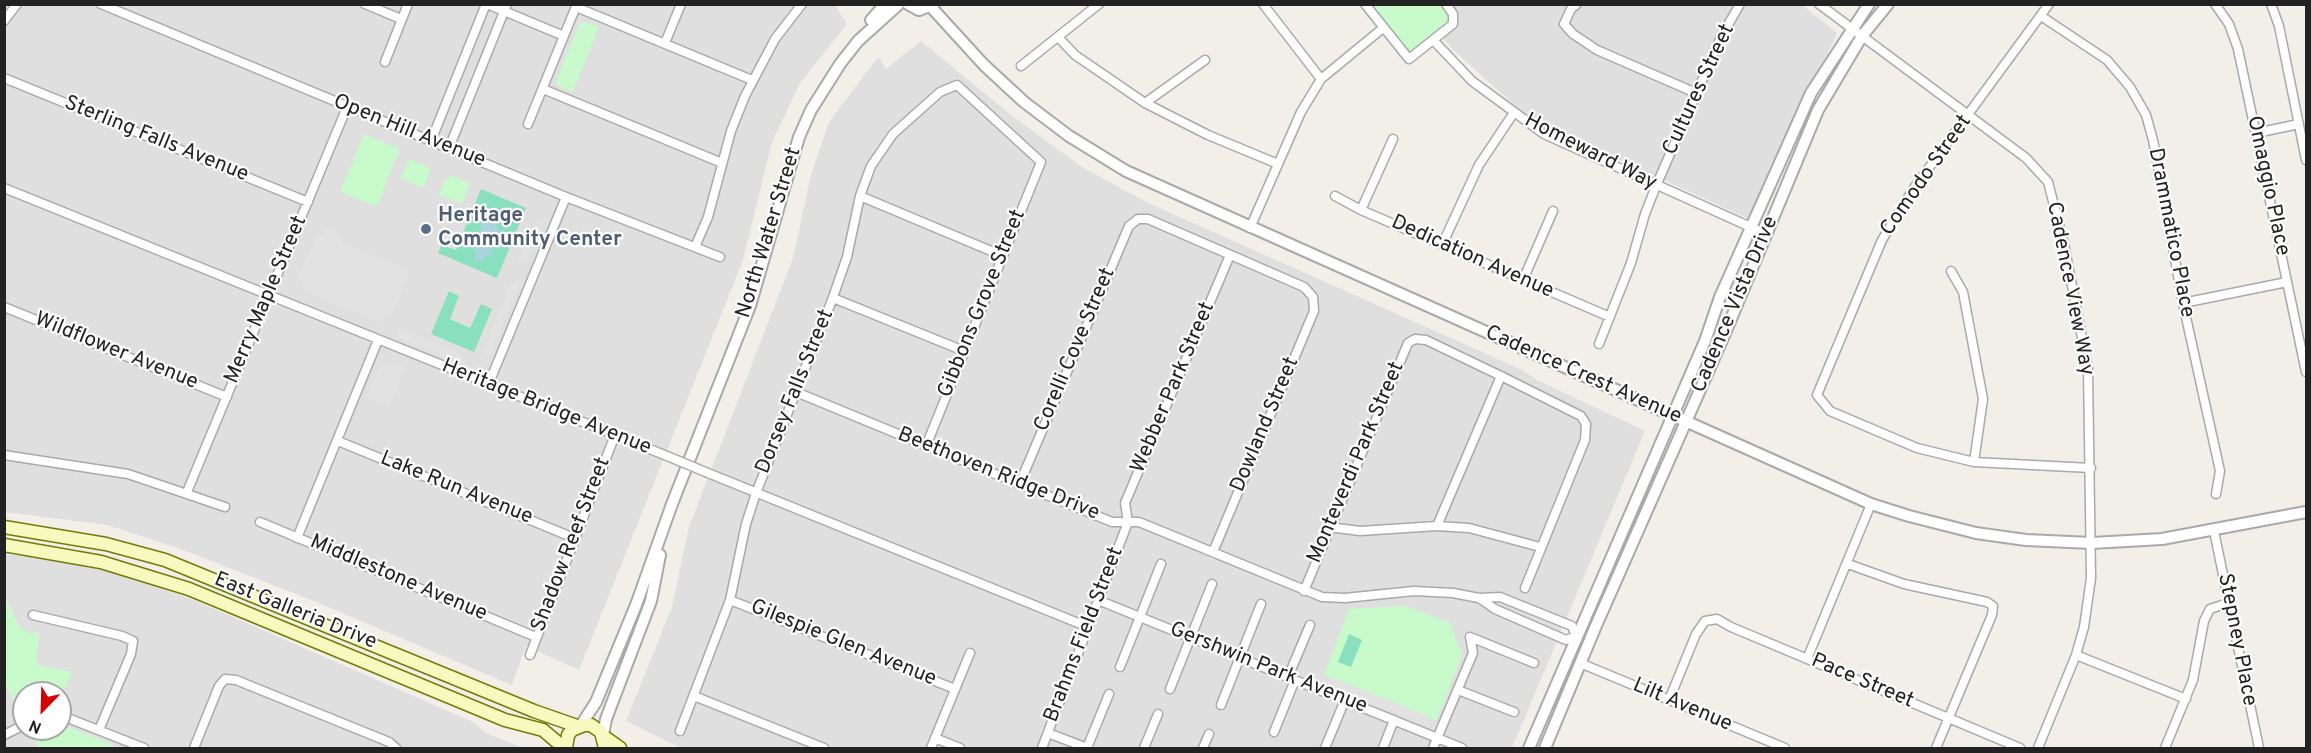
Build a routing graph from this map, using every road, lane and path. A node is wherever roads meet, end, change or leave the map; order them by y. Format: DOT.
graph roads {
  1 [pos="17,4"];
  2 [pos="101,4"];
  3 [pos="365,4"];
  4 [pos="408,4"];
  5 [pos="486,4"];
  6 [pos="681,4"];
  7 [pos="802,4"];
  8 [pos="885,4"];
  9 [pos="899,4"];
  10 [pos="908,4"];
  11 [pos="1099,4"];
  12 [pos="1263,4"];
  13 [pos="1365,4"];
  14 [pos="1446,4"];
  15 [pos="1577,4"];
  16 [pos="1740,4"];
  17 [pos="1819,4"];
  18 [pos="1869,4"];
  19 [pos="1888,4"];
  20 [pos="2049,4"];
  21 [pos="2215,4"];
  22 [pos="2271,4"];
  23 [pos="577,6"];
  24 [pos="933,6"];
  25 [pos="506,8"];
  26 [pos="2041,16"];
  27 [pos="401,19"];
  28 [pos="4,21"];
  29 [pos="1383,28"];
  30 [pos="1852,29"];
  31 [pos="564,36"];
  32 [pos="1862,36"];
  33 [pos="1058,37"];
  34 [pos="1434,40"];
  35 [pos="858,41"];
  36 [pos="664,43"];
  37 [pos="1205,60"];
  38 [pos="385,62"];
  39 [pos="1022,66"];
  40 [pos="4,78"];
  41 [pos="1321,79"];
  42 [pos="752,80"];
  43 [pos="957,85"];
  44 [pos="543,89"];
  45 [pos="1696,93"];
  46 [pos="1145,103"];
  47 [pos="347,107"];
  48 [pos="1513,114"];
  49 [pos="1969,115"];
  50 [pos="528,124"];
  51 [pos="2299,124"];
  52 [pos="2256,133"];
  53 [pos="1393,139"];
  54 [pos="431,141"];
  55 [pos="449,148"];
  56 [pos="2307,160"];
  57 [pos="722,163"];
  58 [pos="1278,164"];
  59 [pos="1656,186"];
  60 [pos="4,188"];
  61 [pos="566,196"];
  62 [pos="860,196"];
  63 [pos="1335,196"];
  64 [pos="308,202"];
  65 [pos="1360,210"];
  66 [pos="1553,211"];
  67 [pos="1250,228"];
  68 [pos="1751,228"];
  69 [pos="1766,234"];
  70 [pos="1442,245"];
  71 [pos="695,247"];
  72 [pos="1230,255"];
  73 [pos="1003,256"];
  74 [pos="720,257"];
  75 [pos="1951,272"];
  76 [pos="1523,280"];
  77 [pos="2287,282"];
  78 [pos="268,296"];
  79 [pos="833,298"];
  80 [pos="2183,303"];
  81 [pos="4,307"];
  82 [pos="1610,317"];
  83 [pos="378,340"];
  84 [pos="1599,344"];
  85 [pos="964,351"];
  86 [pos="2307,372"];
  87 [pos="1501,376"];
  88 [pos="489,383"];
  89 [pos="796,392"];
  90 [pos="227,397"];
  91 [pos="1672,416"];
  92 [pos="1685,422"];
  93 [pos="615,435"];
  94 [pos="338,441"];
  95 [pos="926,446"];
  96 [pos="4,455"];
  97 [pos="1974,462"];
  98 [pos="2091,468"];
  99 [pos="1020,486"];
  100 [pos="187,492"];
  101 [pos="756,493"];
  102 [pos="2216,494"];
  103 [pos="1871,504"];
  104 [pos="225,507"];
  105 [pos="2307,513"];
  106 [pos="1628,517"];
  107 [pos="666,520"];
  108 [pos="260,522"];
  109 [pos="1128,522"];
  110 [pos="1437,526"];
  111 [pos="4,527"];
  112 [pos="1329,527"];
  113 [pos="1639,529"];
  114 [pos="2214,531"];
  115 [pos="297,538"];
  116 [pos="574,538"];
  117 [pos="2092,543"];
  118 [pos="4,545"];
  119 [pos="1539,548"];
  120 [pos="1213,552"];
  121 [pos="1161,564"];
  122 [pos="1848,564"];
  123 [pos="1212,584"];
  124 [pos="1525,588"];
  125 [pos="1304,591"];
  126 [pos="1479,598"];
  127 [pos="730,600"];
  128 [pos="1098,600"];
  129 [pos="2228,603"];
  130 [pos="1261,604"];
  131 [pos="33,615"];
  132 [pos="1140,617"];
  133 [pos="1310,625"];
  134 [pos="1088,627"];
  135 [pos="1595,628"];
  136 [pos="1576,636"];
  137 [pos="536,637"];
  138 [pos="1190,638"];
  139 [pos="970,653"];
  140 [pos="530,655"];
  141 [pos="2076,655"];
  142 [pos="1240,658"];
  143 [pos="1807,659"];
  144 [pos="1534,663"];
  145 [pos="1580,663"];
  146 [pos="1120,668"];
  147 [pos="1291,679"];
  148 [pos="1570,686"];
  149 [pos="955,689"];
  150 [pos="1170,689"];
  151 [pos="1458,690"];
  152 [pos="1109,694"];
  153 [pos="694,696"];
  154 [pos="2186,699"];
  155 [pos="1345,700"];
  156 [pos="1669,700"];
  157 [pos="1221,705"];
  158 [pos="1514,712"];
  159 [pos="1158,714"];
  160 [pos="1948,718"];
  161 [pos="72,719"];
  162 [pos="1394,720"];
  163 [pos="579,726"];
  164 [pos="99,730"];
  165 [pos="680,731"];
  166 [pos="1274,732"];
  167 [pos="1048,733"];
  168 [pos="1209,734"];
  169 [pos="935,738"];
  170 [pos="1437,738"];
  171 [pos="604,740"];
  172 [pos="144,748"];
  173 [pos="194,748"];
  174 [pos="396,748"];
  175 [pos="565,748"];
  176 [pos="620,748"];
  177 [pos="824,748"];
  178 [pos="931,748"];
  179 [pos="960,748"];
  180 [pos="1042,748"];
  181 [pos="1087,748"];
  182 [pos="1144,748"];
  183 [pos="1203,748"];
  184 [pos="1325,748"];
  185 [pos="1383,748"];
  186 [pos="1432,748"];
  187 [pos="1462,748"];
  188 [pos="1529,748"];
  189 [pos="1545,748"];
  190 [pos="1785,748"];
  191 [pos="1936,748"];
  192 [pos="2020,748"];
  193 [pos="2038,748"];
  194 [pos="2165,748"];
  195 [pos="2259,748"];
  1 -- 28 [label="street"];
  2 -- 47 [label="street, Open Hill Avenue"];
  3 -- 27 [label="street"];
  4 -- 27 [label="street"];
  5 -- 25 [label="street"];
  5 -- 54 [label="street"];
  6 -- 36 [label="street"];
  7 -- 42 [label="street"];
  8 -- 35 [label="street"];
  9 -- 35 [label="street, North Water Street"];
  10 -- 24 [label="street"];
  11 -- 33 [label="street"];
  12 -- 41 [label="street"];
  13 -- 29 [label="street"];
  14 -- 34 [label="street"];
  15 -- 45 [label="street"];
  16 -- 45 [label="street, Cultures Street"];
  17 -- 30 [label="street, Cadence View Way"];
  18 -- 30 [label="street, Cadence Vista Drive"];
  19 -- 32 [label="street, Cadence Vista Drive"];
  20 -- 26 [label="street, Comodo Street"];
  21 -- 52 [label="street, Omaggio Place"];
  22 -- 51 [label="street"];
  23 -- 31 [label="street"];
  23 -- 36 [label="street"];
  24 -- 67 [label="street, Cadence Crest Avenue"];
  25 -- 31 [label="street"];
  25 -- 55 [label="street"];
  26 -- 49 [label="street, Comodo Street"];
  26 -- 80 [label="street, Drammatico Place"];
  27 -- 38 [label="street"];
  29 -- 34 [label="street"];
  29 -- 41 [label="street"];
  30 -- 32 [label="street, Cadence View Way"];
  30 -- 68 [label="street, Cadence Vista Drive"];
  31 -- 44 [label="street"];
  32 -- 49 [label="street, Cadence View Way"];
  32 -- 69 [label="street, Cadence Vista Drive"];
  33 -- 39 [label="street"];
  33 -- 46 [label="street"];
  34 -- 48 [label="street, Homeward Way"];
  35 -- 107 [label="street, North Water Street"];
  36 -- 42 [label="street"];
  37 -- 46 [label="street"];
  40 -- 64 [label="street, Sterling Falls Avenue"];
  41 -- 58 [label="street"];
  42 -- 57 [label="street"];
  43 -- 62 [label="street, Dorsey Falls Street"];
  43 -- 73 [label="street, Gibbons Grove Street"];
  44 -- 50 [label="street"];
  44 -- 57 [label="street"];
  45 -- 59 [label="street, Cultures Street"];
  46 -- 58 [label="street"];
  47 -- 54 [label="street, Open Hill Avenue"];
  47 -- 64 [label="street, Merry Maple Street"];
  48 -- 59 [label="street, Homeward Way"];
  48 -- 70 [label="street"];
  49 -- 97 [label="street, Comodo Street"];
  49 -- 98 [label="street, Cadence View Way"];
  51 -- 52 [label="street"];
  51 -- 56 [label="street"];
  52 -- 77 [label="street, Omaggio Place"];
  53 -- 65 [label="street"];
  54 -- 55 [label="street, Open Hill Avenue"];
  55 -- 61 [label="street, Open Hill Avenue"];
  57 -- 71 [label="street"];
  58 -- 67 [label="street"];
  59 -- 68 [label="street, Homeward Way"];
  59 -- 82 [label="street, Cultures Street"];
  60 -- 78 [label="street, Heritage Bridge Avenue"];
  61 -- 71 [label="street, Open Hill Avenue"];
  61 -- 88 [label="street"];
  62 -- 73 [label="street"];
  62 -- 79 [label="street, Dorsey Falls Street"];
  63 -- 65 [label="street, Dedication Avenue"];
  64 -- 78 [label="street, Merry Maple Street"];
  65 -- 70 [label="street, Dedication Avenue"];
  66 -- 76 [label="street"];
  67 -- 91 [label="street, Cadence Crest Avenue"];
  68 -- 69 [label="street, Homeward Way"];
  68 -- 91 [label="street, Cadence Vista Drive"];
  69 -- 92 [label="street, Cadence Vista Drive"];
  70 -- 76 [label="street, Dedication Avenue"];
  71 -- 74 [label="street, Open Hill Avenue"];
  72 -- 99 [label="street, Corelli Cove Street"];
  72 -- 109 [label="street, Webber Park Street"];
  72 -- 120 [label="street, Dowland Street"];
  73 -- 85 [label="street, Gibbons Grove Street"];
  75 -- 97 [label="street"];
  76 -- 82 [label="street, Dedication Avenue"];
  77 -- 80 [label="street"];
  77 -- 86 [label="street, Omaggio Place"];
  78 -- 83 [label="street, Heritage Bridge Avenue"];
  78 -- 90 [label="street, Merry Maple Street"];
  79 -- 85 [label="street"];
  79 -- 89 [label="street, Dorsey Falls Street"];
  80 -- 102 [label="street, Drammatico Place"];
  81 -- 90 [label="street, Wildflower Avenue"];
  82 -- 84 [label="street, Cultures Street"];
  83 -- 88 [label="street, Heritage Bridge Avenue"];
  83 -- 94 [label="street"];
  85 -- 95 [label="street, Gibbons Grove Street"];
  87 -- 110 [label="street"];
  87 -- 112 [label="street, Monteverdi Park Street"];
  87 -- 119 [label="street"];
  88 -- 93 [label="street, Heritage Bridge Avenue"];
  89 -- 95 [label="street, Beethoven Ridge Drive"];
  89 -- 101 [label="street, Dorsey Falls Street"];
  90 -- 100 [label="street, Merry Maple Street"];
  91 -- 92 [label="street, Cadence Crest Avenue"];
  91 -- 106 [label="street, Cadence Vista Drive"];
  92 -- 103 [label="street, Cadence Crest Avenue"];
  92 -- 113 [label="street, Cadence Vista Drive"];
  93 -- 101 [label="street, Heritage Bridge Avenue, bridge"];
  93 -- 116 [label="street, Shadow Reef Street"];
  94 -- 115 [label="street"];
  94 -- 116 [label="street, Lake Run Avenue"];
  95 -- 99 [label="street, Beethoven Ridge Drive"];
  96 -- 100 [label="street"];
  97 -- 98 [label="street"];
  98 -- 117 [label="street, Cadence View Way"];
  99 -- 109 [label="street, Beethoven Ridge Drive"];
  100 -- 104 [label="street"];
  101 -- 127 [label="street, Dorsey Falls Street"];
  101 -- 134 [label="street, Heritage Bridge Avenue"];
  103 -- 117 [label="street, Cadence Crest Avenue"];
  103 -- 122 [label="street"];
  105 -- 114 [label="street, Cadence Crest Avenue"];
  106 -- 113 [label="street"];
  106 -- 136 [label="street, Cadence Vista Drive"];
  107 -- 163 [label="street, North Water Street"];
  107 -- 171 [label="street, North Water Street"];
  108 -- 115 [label="street, Middlestone Avenue"];
  109 -- 120 [label="street, Beethoven Ridge Drive"];
  109 -- 128 [label="street, Brahms Field Street"];
  110 -- 112 [label="street"];
  110 -- 119 [label="street"];
  111 -- 163 [label="main road, East Galleria Drive"];
  112 -- 125 [label="street, Monteverdi Park Street"];
  113 -- 135 [label="street, Cadence Vista Drive"];
  114 -- 117 [label="street, Cadence Crest Avenue"];
  114 -- 129 [label="street, Stepney Place"];
  115 -- 137 [label="street, Middlestone Avenue"];
  116 -- 137 [label="street, Shadow Reef Street"];
  117 -- 141 [label="street, Cadence View Way"];
  118 -- 175 [label="main road, East Galleria Drive"];
  119 -- 124 [label="street"];
  120 -- 125 [label="street, Beethoven Ridge Drive"];
  121 -- 132 [label="street"];
  122 -- 143 [label="street"];
  122 -- 160 [label="street"];
  123 -- 138 [label="street"];
  125 -- 126 [label="street, Beethoven Ridge Drive"];
  126 -- 136 [label="street, Beethoven Ridge Drive"];
  126 -- 136 [label="street, Beethoven Ridge Drive"];
  127 -- 149 [label="street, Gilespie Glen Avenue"];
  127 -- 153 [label="street, Dorsey Falls Street"];
  128 -- 132 [label="street, Gershwin Park Avenue"];
  128 -- 134 [label="street, Brahms Field Street"];
  129 -- 154 [label="street"];
  129 -- 195 [label="street, Stepney Place"];
  130 -- 142 [label="street"];
  131 -- 164 [label="street"];
  132 -- 138 [label="street, Gershwin Park Avenue"];
  132 -- 146 [label="street"];
  133 -- 147 [label="street"];
  134 -- 167 [label="street, Brahms Field Street"];
  135 -- 136 [label="street"];
  135 -- 145 [label="street, Cadence Vista Drive"];
  136 -- 148 [label="street"];
  136 -- 188 [label="street, Cadence Vista Drive"];
  137 -- 140 [label="street, Shadow Reef Street"];
  138 -- 142 [label="street, Gershwin Park Avenue"];
  138 -- 150 [label="street"];
  139 -- 149 [label="street"];
  141 -- 154 [label="street"];
  141 -- 193 [label="street, Cadence View Way"];
  142 -- 147 [label="street, Gershwin Park Avenue"];
  142 -- 157 [label="street"];
  143 -- 156 [label="street, Pace Street"];
  143 -- 160 [label="street, Pace Street"];
  144 -- 151 [label="street"];
  145 -- 148 [label="street, Cadence Vista Drive"];
  145 -- 156 [label="street, Lilt Avenue"];
  147 -- 155 [label="street, Gershwin Park Avenue"];
  147 -- 166 [label="street"];
  148 -- 189 [label="street, Cadence Vista Drive"];
  149 -- 169 [label="street"];
  151 -- 158 [label="street"];
  151 -- 170 [label="street"];
  152 -- 181 [label="street"];
  153 -- 165 [label="street, Dorsey Falls Street"];
  153 -- 177 [label="street"];
  154 -- 194 [label="street"];
  155 -- 162 [label="street, Gershwin Park Avenue"];
  155 -- 184 [label="street"];
  156 -- 190 [label="street, Lilt Avenue"];
  159 -- 182 [label="street"];
  160 -- 191 [label="street"];
  160 -- 192 [label="street, Pace Street"];
  161 -- 164 [label="street"];
  162 -- 170 [label="street, Gershwin Park Avenue"];
  162 -- 185 [label="street"];
  163 -- 171 [label="main road, East Galleria Drive"];
  163 -- 175 [label="main road"];
  164 -- 172 [label="street"];
  167 -- 180 [label="street, Brahms Field Street"];
  167 -- 181 [label="street"];
  168 -- 183 [label="street"];
  169 -- 178 [label="street"];
  169 -- 179 [label="street"];
  170 -- 186 [label="street"];
  170 -- 187 [label="street, Gershwin Park Avenue"];
  171 -- 176 [label="main road"];
  173 -- 174 [label="street"];
}
